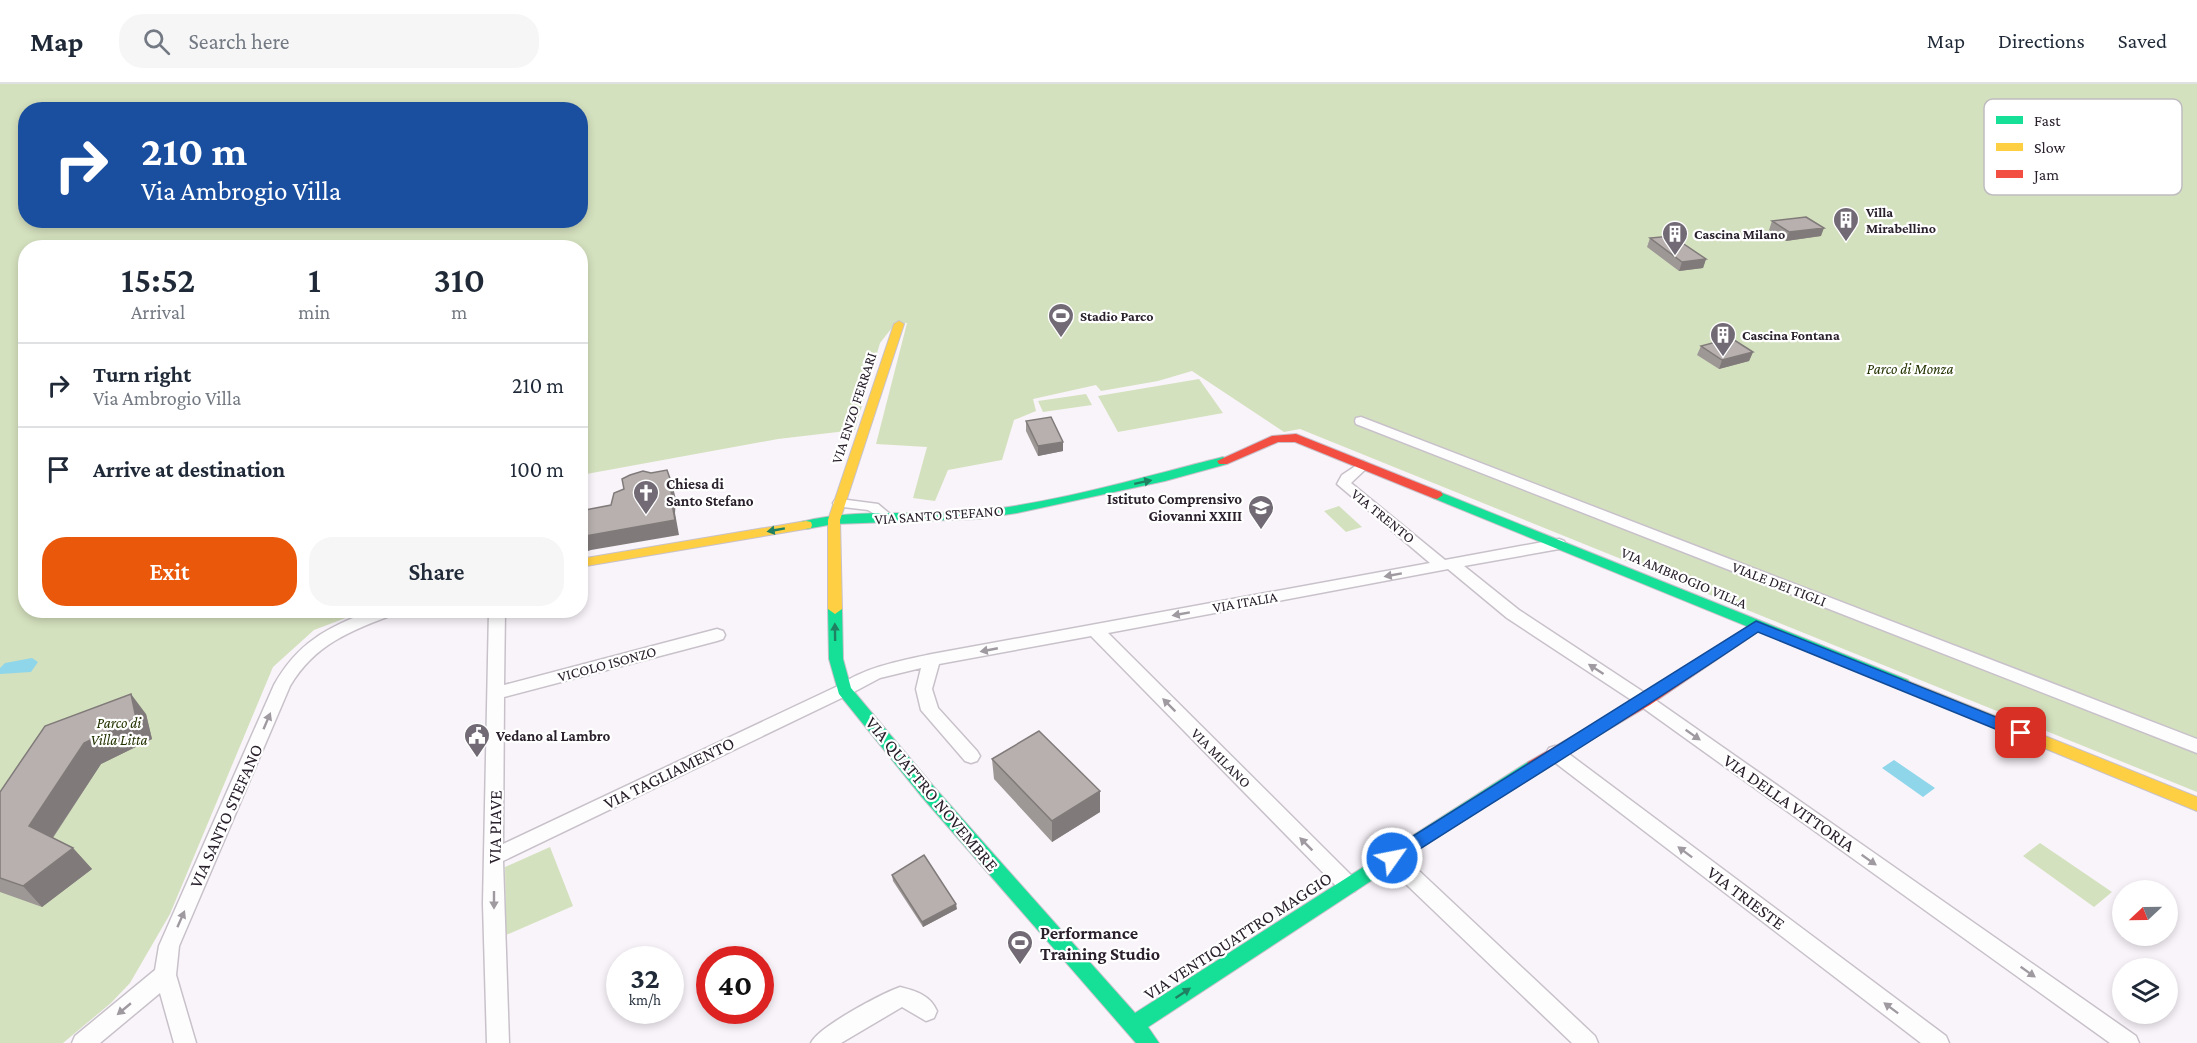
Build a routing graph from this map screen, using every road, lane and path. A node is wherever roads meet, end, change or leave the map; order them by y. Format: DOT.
graph roads {
  1 [pos="899,324"];
  2 [pos="1361,421"];
  3 [pos="1325,449"];
  4 [pos="1363,465"];
  5 [pos="840,503"];
  6 [pos="890,519"];
  7 [pos="834,520"];
  8 [pos="1559,544"];
  9 [pos="588,562"];
  10 [pos="1447,565"];
  11 [pos="366,618"];
  12 [pos="497,618"];
  13 [pos="1756,626"];
  14 [pos="1095,630"];
  15 [pos="717,635"];
  16 [pos="932,660"];
  17 [pos="844,690"];
  18 [pos="497,693"];
  19 [pos="1645,701"];
  20 [pos="2197,746"];
  21 [pos="1555,753"];
  22 [pos="971,756"];
  23 [pos="2197,804"];
  24 [pos="494,857"];
  25 [pos="1392,858"];
  26 [pos="1348,885"];
  27 [pos="165,975"];
  28 [pos="926,1011"];
  29 [pos="1136,1034"];
  30 [pos="83,1043"];
  31 [pos="186,1043"];
  32 [pos="498,1043"];
  33 [pos="822,1043"];
  34 [pos="1149,1043"];
  35 [pos="1587,1043"];
  36 [pos="1938,1043"];
  37 [pos="2128,1043"];
  1 -- 5 [label="street, VIA ENZO FERRARI"];
  2 -- 20 [label="street, VIALE DEI TIGLI"];
  3 -- 4 [label="street, VIA AMBROGIO VILLA"];
  6 -- 3 [label="street, VIA SANTO STEFANO, one-way"];
  4 -- 8 [label="street, VIA AMBROGIO VILLA"];
  4 -- 10 [label="street, VIA TRENTO"];
  5 -- 6 [label="street"];
  5 -- 7 [label="street, VIA ENZO FERRARI"];
  6 -- 7 [label="street, VIA SANTO STEFANO"];
  7 -- 9 [label="street, VIA SANTO STEFANO, one-way"];
  17 -- 7 [label="street, VIA QUATTRO NOVEMBRE, one-way"];
  8 -- 10 [label="street, VIA ITALIA"];
  8 -- 13 [label="street, VIA AMBROGIO VILLA"];
  10 -- 14 [label="street, VIA ITALIA, one-way"];
  19 -- 10 [label="street, VIA DELLA VITTORIA, one-way"];
  27 -- 11 [label="street, VIA SANTO STEFANO, one-way"];
  12 -- 18 [label="street, VIA PIAVE"];
  13 -- 19 [label="street, VIA VENTIQUATTRO MAGGIO"];
  13 -- 23 [label="street, VIA AMBROGIO VILLA"];
  14 -- 16 [label="street, VIA ITALIA, one-way"];
  26 -- 14 [label="street, VIA MILANO, one-way"];
  15 -- 18 [label="street, VICOLO ISONZO"];
  16 -- 17 [label="street, VIA ITALIA"];
  16 -- 22 [label="street"];
  17 -- 24 [label="street, VIA TAGLIAMENTO"];
  17 -- 29 [label="street, VIA QUATTRO NOVEMBRE"];
  18 -- 24 [label="street, VIA PIAVE"];
  19 -- 21 [label="street, VIA VENTIQUATTRO MAGGIO"];
  19 -- 37 [label="street, VIA DELLA VITTORIA, one-way"];
  21 -- 25 [label="street, VIA VENTIQUATTRO MAGGIO"];
  36 -- 21 [label="street, VIA TRIESTE, one-way"];
  24 -- 32 [label="street, VIA PIAVE, one-way"];
  25 -- 26 [label="street, VIA VENTIQUATTRO MAGGIO"];
  25 -- 35 [label="street"];
  29 -- 26 [label="street, VIA VENTIQUATTRO MAGGIO, one-way"];
  27 -- 30 [label="street, one-way"];
  27 -- 31 [label="street"];
  28 -- 33 [label="street"];
  29 -- 34 [label="street, VIA QUATTRO NOVEMBRE"];
}
